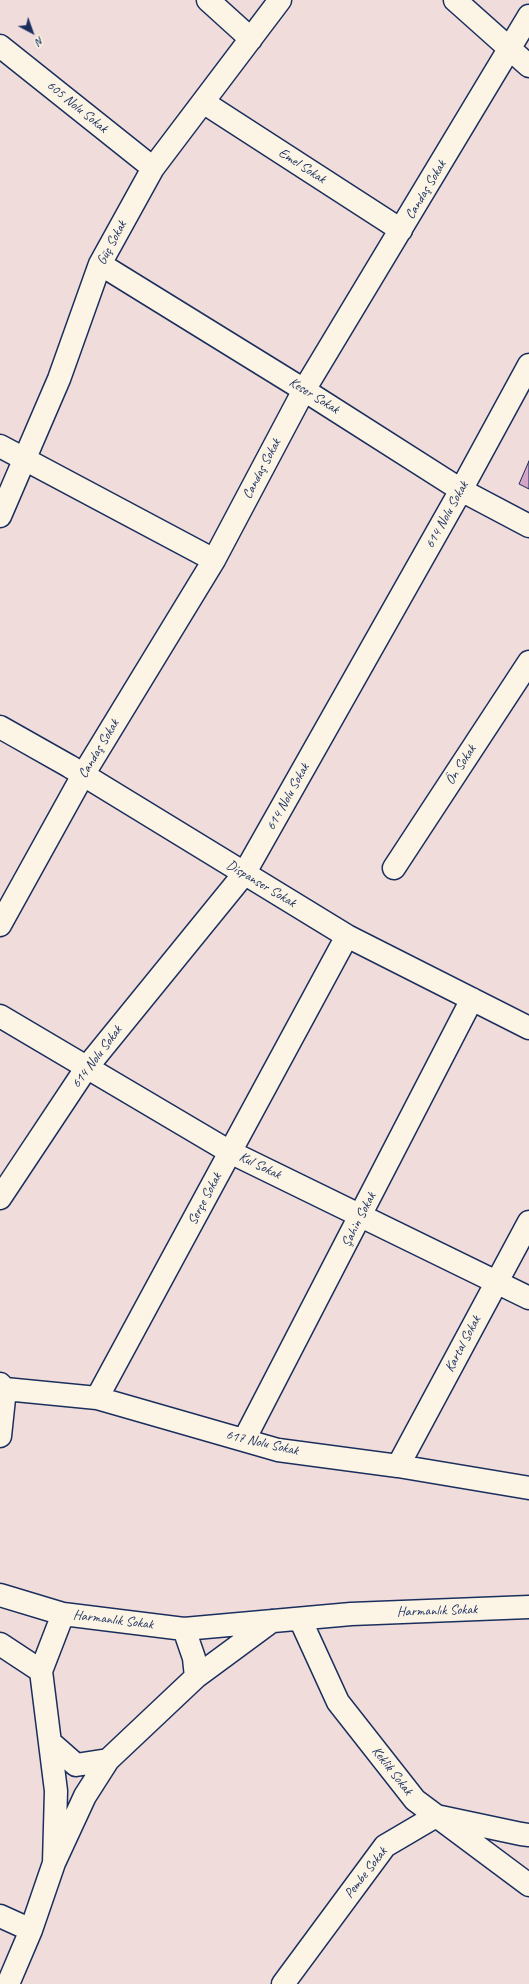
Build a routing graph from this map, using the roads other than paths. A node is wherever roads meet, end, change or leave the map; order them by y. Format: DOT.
graph roads {
  1 [pos="208,0"];
  2 [pos="280,0"];
  3 [pos="455,0"];
  4 [pos="529,16"];
  5 [pos="251,39"];
  6 [pos="0,46"];
  7 [pos="510,49"];
  8 [pos="529,66"];
  9 [pos="203,102"];
  10 [pos="153,168"];
  11 [pos="401,230"];
  12 [pos="100,264"];
  13 [pos="529,365"];
  14 [pos="304,390"];
  15 [pos="0,446"];
  16 [pos="25,459"];
  17 [pos="461,490"];
  18 [pos="0,516"];
  19 [pos="529,526"];
  20 [pos="214,560"];
  21 [pos="529,662"];
  22 [pos="0,727"];
  23 [pos="83,775"];
  24 [pos="394,868"];
  25 [pos="244,874"];
  26 [pos="0,925"];
  27 [pos="347,936"];
  28 [pos="472,998"];
  29 [pos="0,1016"];
  30 [pos="529,1028"];
  31 [pos="87,1067"];
  32 [pos="230,1152"];
  33 [pos="0,1198"];
  34 [pos="361,1216"];
  35 [pos="529,1222"];
  36 [pos="496,1283"];
  37 [pos="529,1298"];
  38 [pos="2,1387"];
  39 [pos="97,1398"];
  40 [pos="0,1436"];
  41 [pos="244,1440"];
  42 [pos="398,1466"];
  43 [pos="529,1488"];
  44 [pos="0,1595"];
  45 [pos="529,1607"];
  46 [pos="63,1614"];
  47 [pos="300,1619"];
  48 [pos="273,1620"];
  49 [pos="184,1629"];
  50 [pos="0,1644"];
  51 [pos="41,1671"];
  52 [pos="196,1677"];
  53 [pos="51,1744"];
  54 [pos="108,1760"];
  55 [pos="436,1816"];
  56 [pos="529,1834"];
  57 [pos="54,1863"];
  58 [pos="529,1884"];
  59 [pos="0,1916"];
  60 [pos="31,1930"];
  61 [pos="8,1984"];
  62 [pos="283,1984"];
  1 -- 5 [label="street"];
  2 -- 5 [label="street, Güç Sokak"];
  3 -- 7 [label="street"];
  4 -- 7 [label="street, Candaş Sokak"];
  5 -- 9 [label="street, Güç Sokak"];
  6 -- 10 [label="street, 605 Nolu Sokak"];
  7 -- 8 [label="street"];
  7 -- 11 [label="street, Candaş Sokak"];
  9 -- 10 [label="street, Güç Sokak"];
  9 -- 11 [label="street, Emel Sokak"];
  10 -- 12 [label="street, Güç Sokak"];
  11 -- 14 [label="street, Candaş Sokak"];
  12 -- 14 [label="street, Keser Sokak"];
  12 -- 16 [label="street, Güç Sokak"];
  13 -- 17 [label="street, 614 Nolu Sokak"];
  14 -- 17 [label="street, Keser Sokak"];
  14 -- 20 [label="street, Candaş Sokak"];
  15 -- 16 [label="street"];
  16 -- 18 [label="street, Güç Sokak"];
  16 -- 20 [label="street"];
  17 -- 19 [label="street, Keser Sokak"];
  17 -- 25 [label="street, 614 Nolu Sokak"];
  20 -- 23 [label="street, Candaş Sokak"];
  21 -- 24 [label="street, Ön Sokak"];
  22 -- 23 [label="street, Dispanser Sokak"];
  23 -- 25 [label="street, Dispanser Sokak"];
  23 -- 26 [label="street, Candaş Sokak"];
  25 -- 27 [label="street, Dispanser Sokak"];
  25 -- 31 [label="street, 614 Nolu Sokak"];
  27 -- 28 [label="street, Dispanser Sokak"];
  27 -- 32 [label="street, Serçe Sokak"];
  28 -- 30 [label="street, Dispanser Sokak"];
  28 -- 34 [label="street, Şahin Sokak"];
  29 -- 31 [label="street, Kul Sokak"];
  31 -- 32 [label="street, Kul Sokak"];
  31 -- 33 [label="street, 614 Nolu Sokak"];
  32 -- 34 [label="street, Kul Sokak"];
  32 -- 39 [label="street, Serçe Sokak"];
  34 -- 36 [label="street, Kul Sokak"];
  34 -- 41 [label="street, Şahin Sokak"];
  35 -- 36 [label="street, Kartal Sokak"];
  36 -- 37 [label="street, Kul Sokak"];
  36 -- 42 [label="street, Kartal Sokak"];
  38 -- 39 [label="street, 617 Nolu Sokak"];
  38 -- 40 [label="street"];
  39 -- 41 [label="street, 617 Nolu Sokak"];
  41 -- 42 [label="street, 617 Nolu Sokak"];
  42 -- 43 [label="street, 617 Nolu Sokak"];
  44 -- 46 [label="street"];
  45 -- 47 [label="street, Harmanlık Sokak"];
  46 -- 49 [label="street, Harmanlık Sokak"];
  46 -- 51 [label="street, Harmanlık Sokak"];
  47 -- 48 [label="street, Harmanlık Sokak"];
  47 -- 55 [label="street, Keklik Sokak"];
  48 -- 49 [label="street, Harmanlık Sokak"];
  48 -- 52 [label="street, Harmanlık Sokak"];
  49 -- 52 [label="street"];
  50 -- 51 [label="street"];
  51 -- 53 [label="street, Harmanlık Sokak"];
  52 -- 54 [label="street, Harmanlık Sokak"];
  53 -- 54 [label="street"];
  53 -- 57 [label="street, Harmanlık Sokak"];
  54 -- 57 [label="street, Harmanlık Sokak"];
  55 -- 56 [label="street"];
  55 -- 58 [label="street, Keklik Sokak"];
  55 -- 62 [label="street, Pembe Sokak"];
  57 -- 60 [label="street, Harmanlık Sokak"];
  59 -- 60 [label="street"];
  60 -- 61 [label="street, Harmanlık Sokak"];
}
